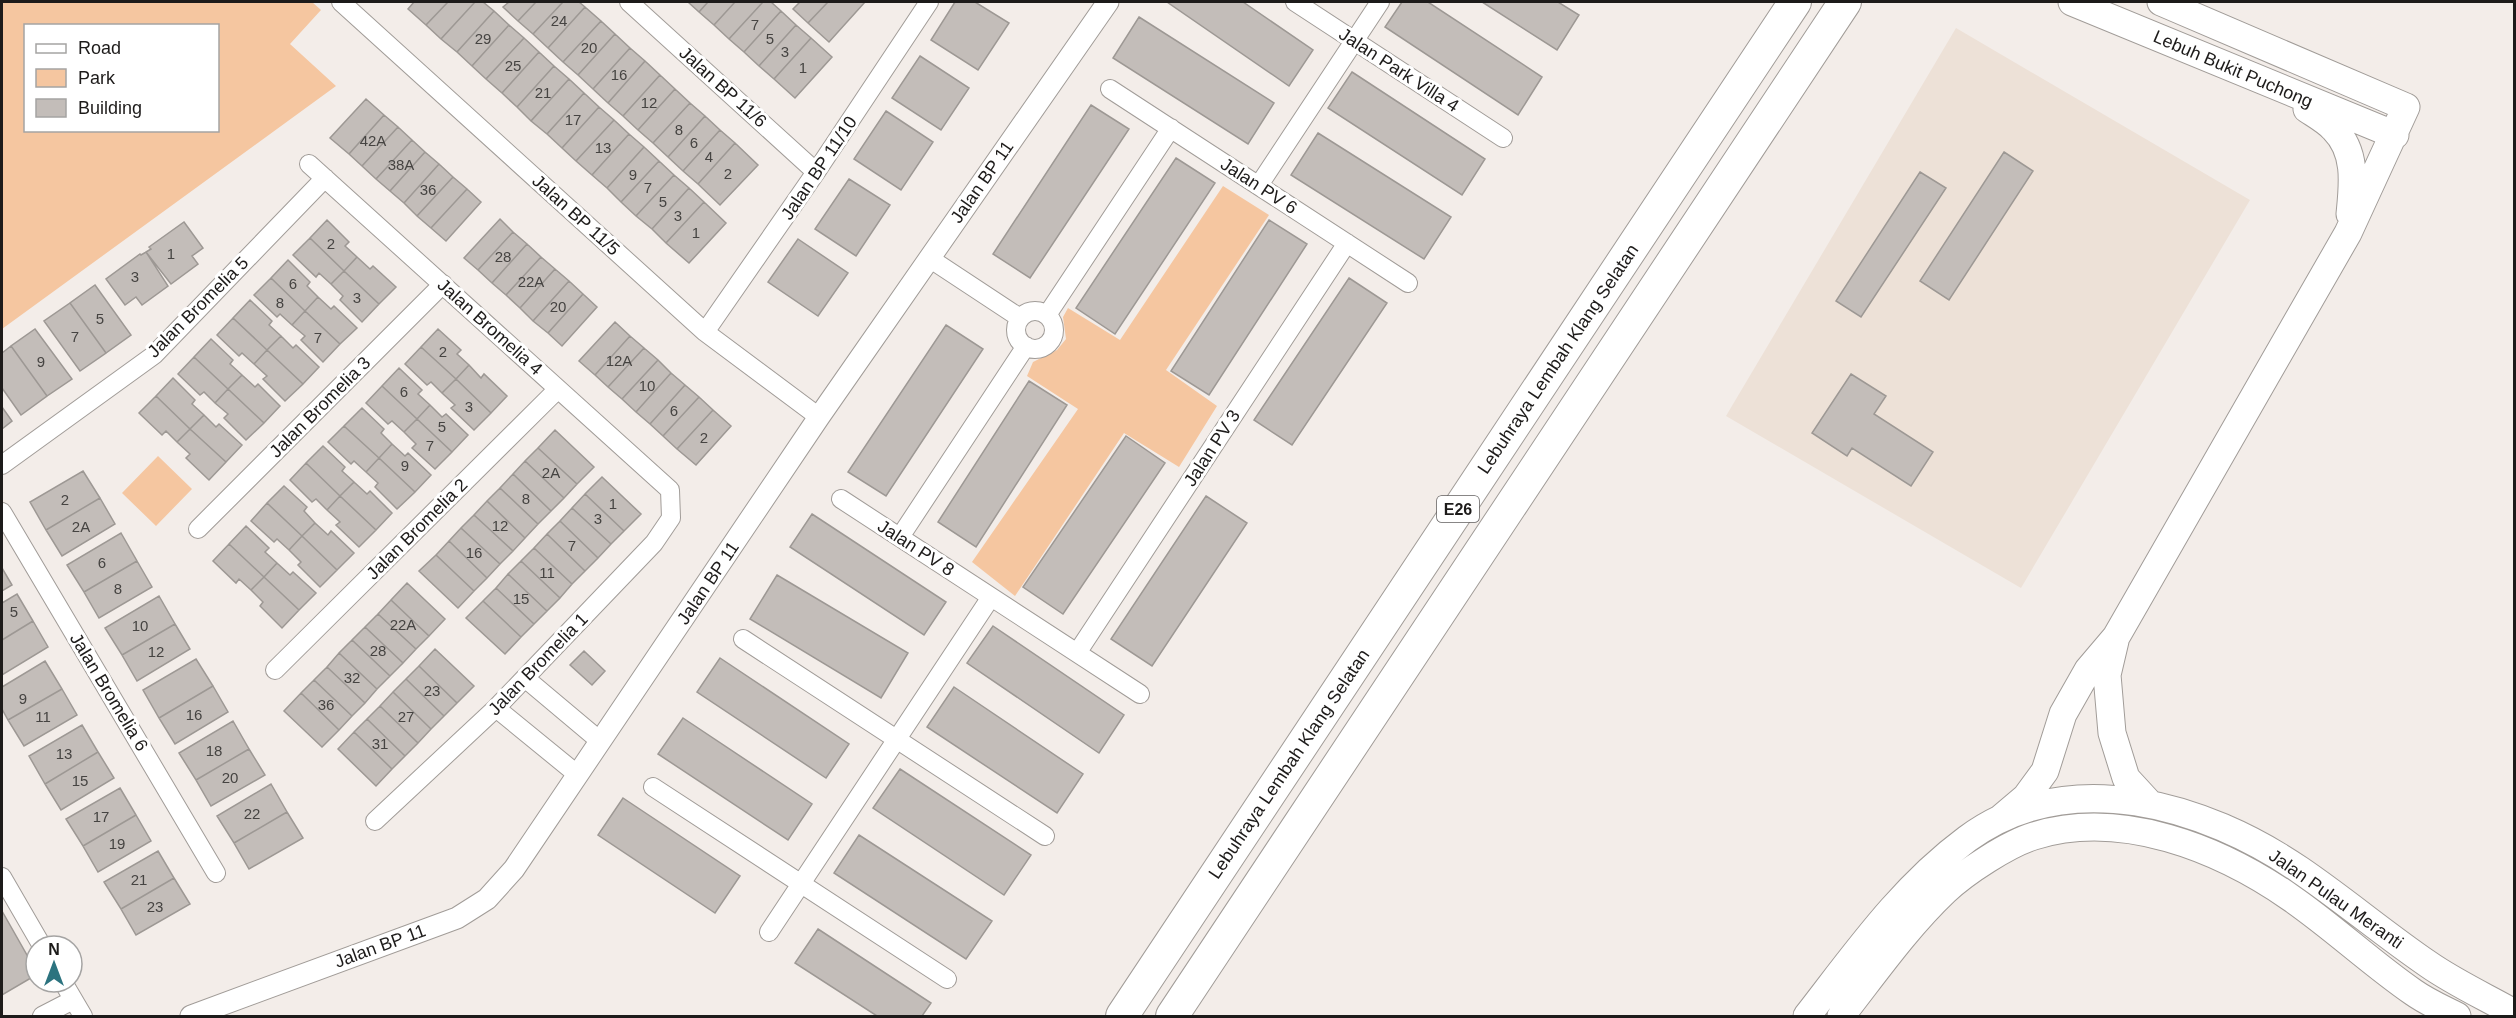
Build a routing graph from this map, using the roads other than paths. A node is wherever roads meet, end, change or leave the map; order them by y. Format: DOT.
graph roads {
  1 [pos="341,2"];
  2 [pos="629,2"];
  3 [pos="927,2"];
  4 [pos="1108,2"];
  5 [pos="1295,2"];
  6 [pos="1380,2"];
  7 [pos="1795,2"];
  8 [pos="2072,2"];
  9 [pos="2161,2"];
  10 [pos="1839,11"];
  11 [pos="1354,40"];
  12 [pos="1110,88"];
  13 [pos="2280,88"];
  14 [pos="1171,128"];
  15 [pos="2395,135"];
  16 [pos="1503,138"];
  17 [pos="309,164"];
  18 [pos="816,172"];
  19 [pos="325,178"];
  20 [pos="1259,185"];
  21 [pos="2348,233"];
  22 [pos="1347,243"];
  23 [pos="929,258"];
  24 [pos="1408,283"];
  25 [pos="443,285"];
  26 [pos="1047,315"];
  27 [pos="1020,318"];
  28 [pos="705,332"];
  29 [pos="1026,346"];
  30 [pos="558,389"];
  31 [pos="819,417"];
  32 [pos="2,465"];
  33 [pos="670,490"];
  34 [pos="841,499"];
  35 [pos="2,512"];
  36 [pos="198,529"];
  37 [pos="900,537"];
  38 [pos="991,597"];
  39 [pos="2116,637"];
  40 [pos="743,639"];
  41 [pos="1077,653"];
  42 [pos="275,670"];
  43 [pos="525,678"];
  44 [pos="1140,694"];
  45 [pos="495,708"];
  46 [pos="896,739"];
  47 [pos="600,741"];
  48 [pos="578,775"];
  49 [pos="653,787"];
  50 [pos="2149,803"];
  51 [pos="2000,819"];
  52 [pos="375,821"];
  53 [pos="1045,836"];
  54 [pos="216,873"];
  55 [pos="2,877"];
  56 [pos="801,884"];
  57 [pos="769,932"];
  58 [pos="35,934"];
  59 [pos="947,979"];
  60 [pos="70,994"];
  61 [pos="73,1000"];
  62 [pos="2514,1013"];
  63 [pos="42,1017"];
  64 [pos="83,1017"];
  65 [pos="191,1017"];
  66 [pos="1122,1017"];
  67 [pos="1172,1017"];
  68 [pos="1807,1017"];
  69 [pos="1841,1017"];
  70 [pos="2457,1017"];
  1 -- 28 [label="street, Jalan BP 11/5"];
  2 -- 18 [label="street, Jalan BP 11/6"];
  3 -- 18 [label="street, Jalan BP 11/10"];
  4 -- 23 [label="street, Jalan BP 11"];
  5 -- 11 [label="street, Jalan Park Villa 4"];
  6 -- 11 [label="street"];
  7 -- 66 [label="highway, Lebuhraya Lembah Klang Selatan / E26"];
  8 -- 13 [label="main road, Lebuh Bukit Puchong"];
  9 -- 15 [label="main road, Lebuh Bukit Puchong"];
  10 -- 67 [label="highway, E26"];
  11 -- 16 [label="street, Jalan Park Villa 4"];
  11 -- 20 [label="street"];
  12 -- 14 [label="street, Jalan PV 6"];
  13 -- 15 [label="main road, Lebuh Bukit Puchong"];
  13 -- 21 [label="main road"];
  14 -- 20 [label="street, Jalan PV 6"];
  14 -- 26 [label="street"];
  15 -- 21 [label="main road"];
  17 -- 19 [label="street, Jalan Bromelia 4"];
  18 -- 28 [label="street, Jalan BP 11/10"];
  19 -- 25 [label="street, Jalan Bromelia 4"];
  19 -- 32 [label="street, Jalan Bromelia 5"];
  20 -- 22 [label="street, Jalan PV 6"];
  21 -- 39 [label="main road"];
  22 -- 24 [label="street, Jalan PV 6"];
  22 -- 41 [label="street, Jalan PV 3"];
  23 -- 27 [label="street"];
  23 -- 31 [label="street, Jalan BP 11"];
  25 -- 30 [label="street, Jalan Bromelia 4"];
  25 -- 36 [label="street, Jalan Bromelia 3"];
  26 -- 27 [label="street"];
  26 -- 29 [label="street"];
  27 -- 29 [label="street"];
  28 -- 31 [label="street, Jalan BP 11/5"];
  29 -- 37 [label="street"];
  30 -- 33 [label="street, Jalan Bromelia 4"];
  30 -- 42 [label="street, Jalan Bromelia 2"];
  31 -- 47 [label="street, Jalan BP 11"];
  33 -- 43 [label="street, Jalan Bromelia 1"];
  34 -- 37 [label="street, Jalan PV 8"];
  35 -- 54 [label="street, Jalan Bromelia 6"];
  37 -- 38 [label="street, Jalan PV 8"];
  38 -- 41 [label="street, Jalan PV 8"];
  38 -- 46 [label="street"];
  39 -- 50 [label="main road"];
  39 -- 51 [label="main road"];
  40 -- 46 [label="street"];
  41 -- 44 [label="street, Jalan PV 8"];
  43 -- 45 [label="street, Jalan Bromelia 1"];
  43 -- 47 [label="street"];
  45 -- 48 [label="street"];
  45 -- 52 [label="street, Jalan Bromelia 1"];
  46 -- 53 [label="street"];
  46 -- 56 [label="street"];
  47 -- 48 [label="street, Jalan BP 11"];
  48 -- 65 [label="street, Jalan BP 11"];
  49 -- 56 [label="street"];
  50 -- 51 [label="main road, Jalan Pulau Meranti"];
  50 -- 62 [label="main road, Jalan Pulau Meranti"];
  51 -- 68 [label="main road, Jalan Pulau Meranti"];
  55 -- 58 [label="street"];
  56 -- 57 [label="street"];
  56 -- 59 [label="street"];
  60 -- 61 [label="street"];
  61 -- 63 [label="street"];
  61 -- 64 [label="street"];
  69 -- 70 [label="main road, Jalan Pulau Meranti"];
}
